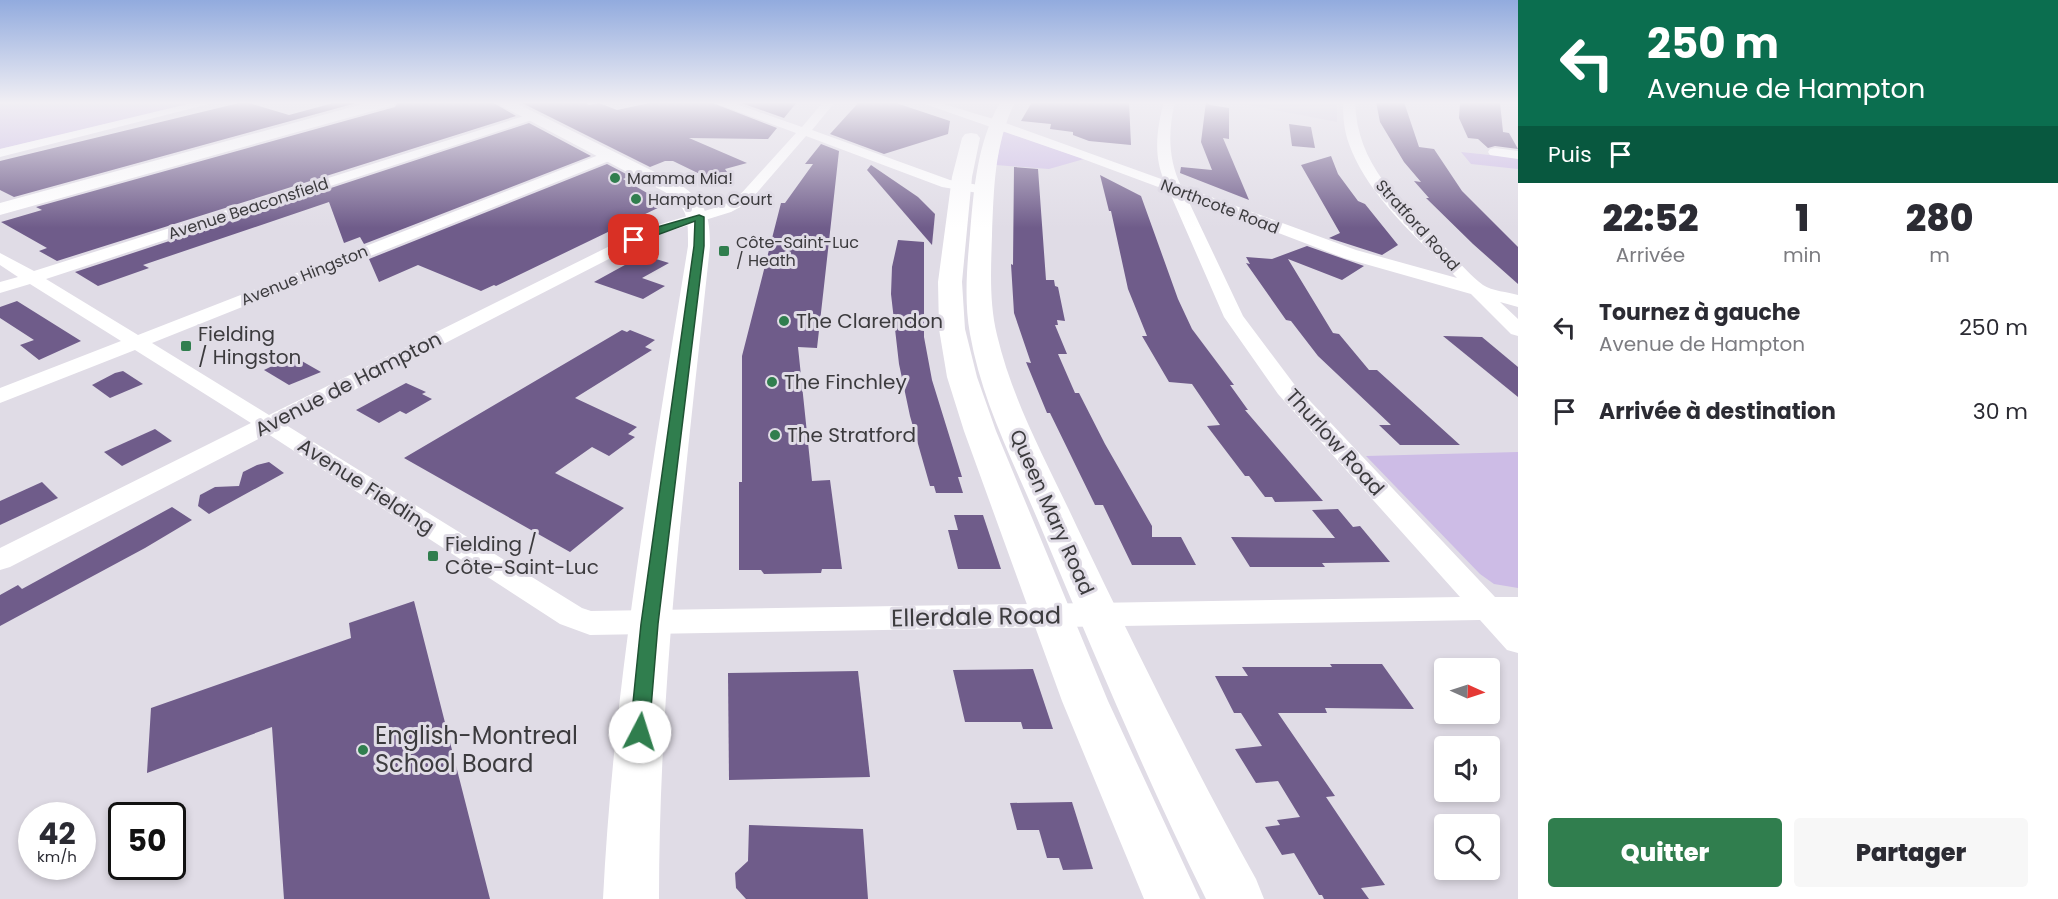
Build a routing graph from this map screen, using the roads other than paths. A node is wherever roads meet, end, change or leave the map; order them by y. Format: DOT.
graph roads {
  1 [pos="38,144"];
  2 [pos="236,144"];
  3 [pos="447,144"];
  4 [pos="585,144"];
  5 [pos="792,144"];
  6 [pos="841,144"];
  7 [pos="987,144"];
  8 [pos="1061,144"];
  9 [pos="1163,144"];
  10 [pos="1356,144"];
  11 [pos="1496,152"];
  12 [pos="0,153"];
  13 [pos="1518,155"];
  14 [pos="609,156"];
  15 [pos="1173,187"];
  16 [pos="972,189"];
  17 [pos="0,209"];
  18 [pos="1235,212"];
  19 [pos="699,217"];
  20 [pos="1188,219"];
  21 [pos="0,258"];
  22 [pos="32,278"];
  23 [pos="0,288"];
  24 [pos="1480,292"];
  25 [pos="1518,301"];
  26 [pos="1518,330"];
  27 [pos="135,343"];
  28 [pos="0,396"];
  29 [pos="268,424"];
  30 [pos="0,560"];
  31 [pos="1518,608"];
  32 [pos="1488,609"];
  33 [pos="1097,614"];
  34 [pos="1051,615"];
  35 [pos="649,624"];
  36 [pos="1518,641"];
  37 [pos="631,899"];
  38 [pos="1172,899"];
  39 [pos="1236,899"];
  1 -- 12 [label="street"];
  2 -- 17 [label="street"];
  3 -- 22 [label="street, Avenue Beaconsfield"];
  4 -- 14 [label="street"];
  5 -- 19 [label="street, Avenue de Hampton"];
  6 -- 16 [label="street"];
  7 -- 16 [label="street, Queen Mary Road"];
  8 -- 15 [label="street, Northcote Road"];
  9 -- 15 [label="street, Thurlow Road"];
  10 -- 24 [label="street, Stratford Road"];
  11 -- 13 [label="street"];
  14 -- 19 [label="street"];
  14 -- 27 [label="street, Avenue Hingston"];
  15 -- 18 [label="street, Northcote Road"];
  15 -- 20 [label="street, Thurlow Road"];
  16 -- 33 [label="street, Queen Mary Road"];
  16 -- 34 [label="street, Queen Mary Road"];
  18 -- 20 [label="street"];
  18 -- 24 [label="street, Northcote Road"];
  19 -- 29 [label="street, Avenue de Hampton"];
  19 -- 35 [label="street"];
  20 -- 32 [label="street, Thurlow Road"];
  21 -- 22 [label="street, Avenue Fielding"];
  22 -- 23 [label="street, Avenue Beaconsfield"];
  22 -- 27 [label="street, Avenue Fielding"];
  24 -- 25 [label="street, Northcote Road"];
  24 -- 26 [label="street, Stratford Road"];
  27 -- 28 [label="street, Avenue Hingston"];
  27 -- 29 [label="street, Avenue Fielding"];
  29 -- 30 [label="street, Avenue de Hampton"];
  29 -- 35 [label="street, Avenue Fielding"];
  31 -- 32 [label="street, Ellerdale Road"];
  32 -- 33 [label="street, Ellerdale Road"];
  32 -- 36 [label="street, Thurlow Road"];
  33 -- 34 [label="street, Ellerdale Road"];
  33 -- 39 [label="street, Queen Mary Road"];
  34 -- 35 [label="street, Ellerdale Road"];
  34 -- 38 [label="street, Queen Mary Road"];
  35 -- 37 [label="street"];
}
